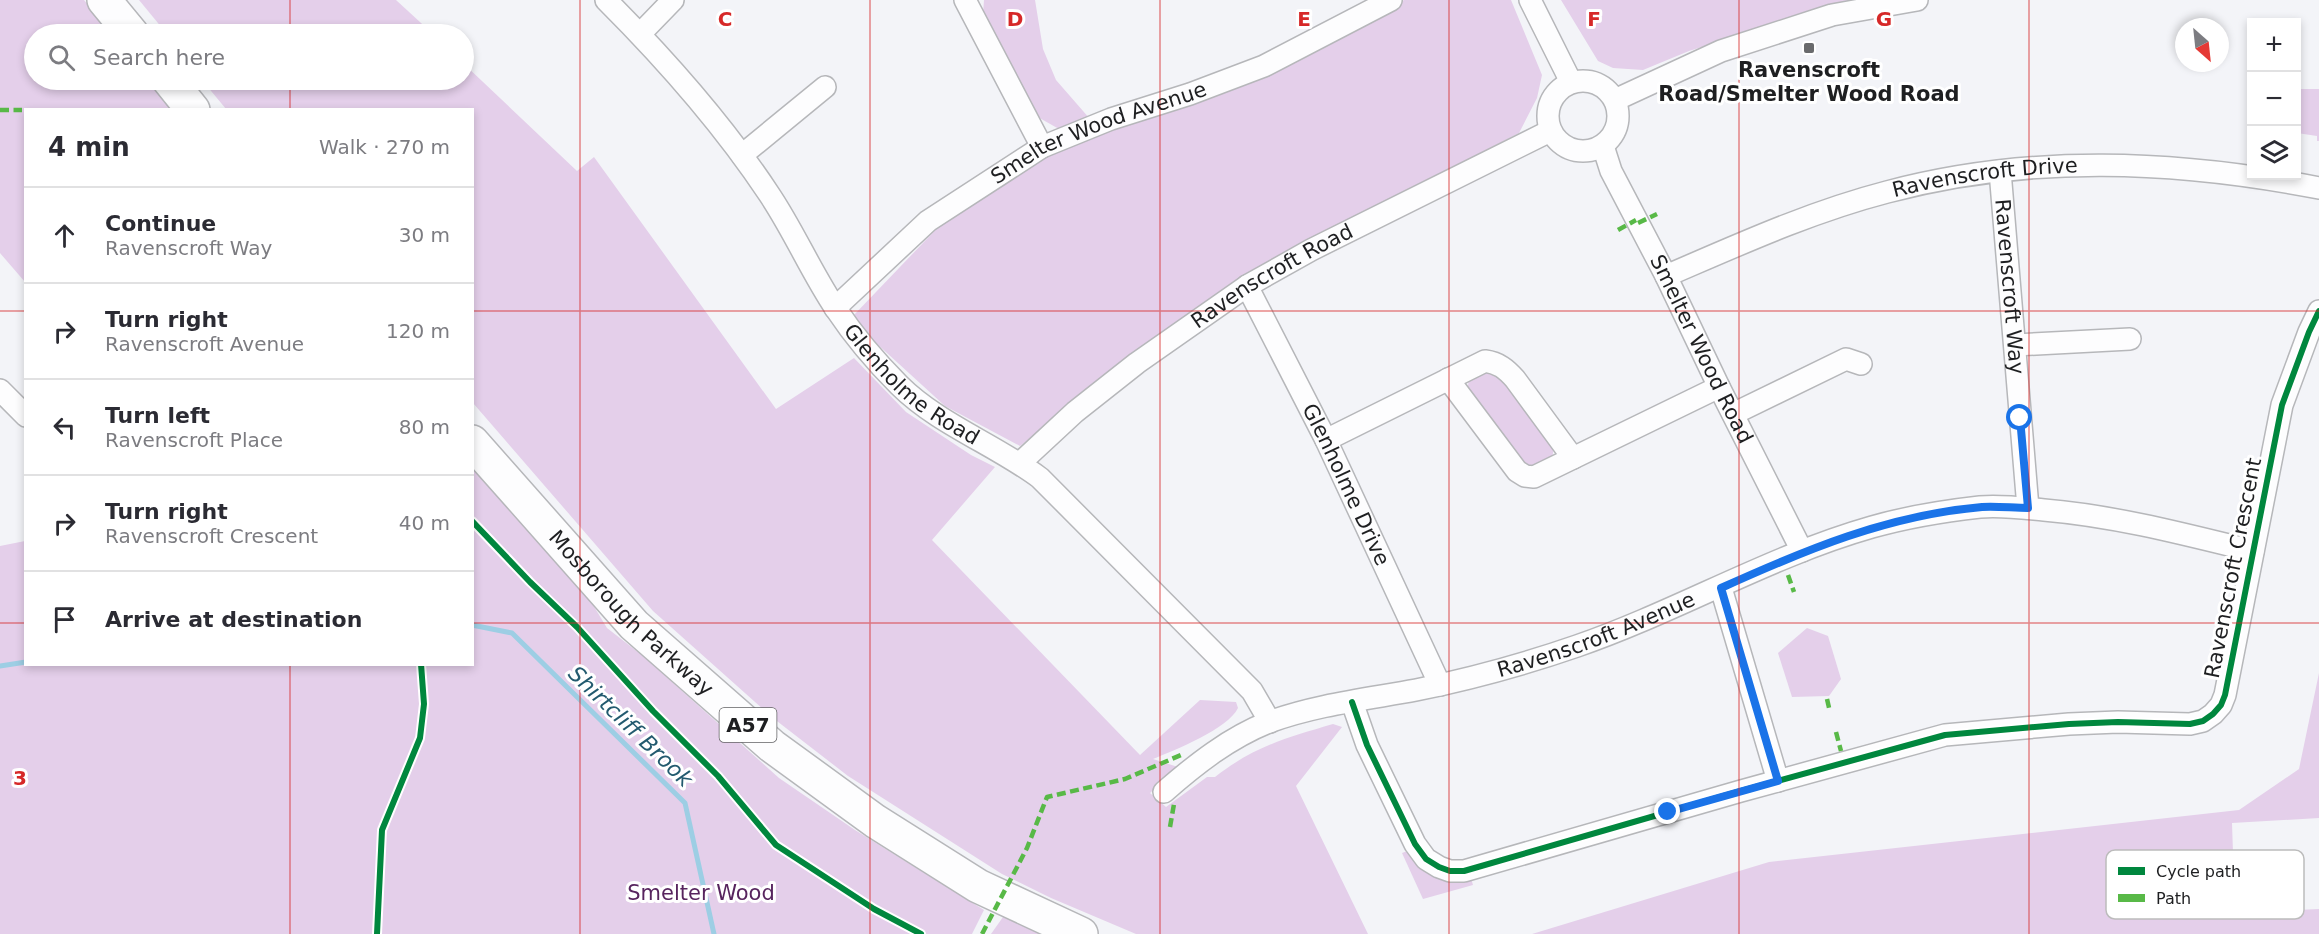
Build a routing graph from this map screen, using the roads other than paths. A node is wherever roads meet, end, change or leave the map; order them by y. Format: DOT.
graph roads {
  1 [pos="104,0"];
  2 [pos="606,0"];
  3 [pos="673,0"];
  4 [pos="965,0"];
  5 [pos="1391,0"];
  6 [pos="1530,0"];
  7 [pos="1917,0"];
  8 [pos="124,24"];
  9 [pos="640,34"];
  10 [pos="1571,82"];
  11 [pos="825,87"];
  12 [pos="177,90"];
  13 [pos="1615,100"];
  14 [pos="191,108"];
  15 [pos="1550,131"];
  16 [pos="1603,146"];
  17 [pos="1042,147"];
  18 [pos="742,155"];
  19 [pos="2000,171"];
  20 [pos="2319,188"];
  21 [pos="1666,276"];
  22 [pos="1247,286"];
  23 [pos="835,308"];
  24 [pos="2319,311"];
  25 [pos="2130,339"];
  26 [pos="2015,345"];
  27 [pos="1861,364"];
  28 [pos="1448,379"];
  29 [pos="1719,387"];
  30 [pos="0,390"];
  31 [pos="24,414"];
  32 [pos="1733,414"];
  33 [pos="1326,440"];
  34 [pos="474,444"];
  35 [pos="1573,458"];
  36 [pos="1020,463"];
  37 [pos="2028,508"];
  38 [pos="1802,551"];
  39 [pos="2253,551"];
  40 [pos="1721,588"];
  41 [pos="1440,685"];
  42 [pos="1352,702"];
  43 [pos="1270,722"];
  44 [pos="1778,781"];
  45 [pos="1164,792"];
  46 [pos="1081,934"];
  1 -- 8 [label="highway"];
  2 -- 9 [label="street, Glenholme Road"];
  3 -- 9 [label="street"];
  4 -- 17 [label="street"];
  5 -- 17 [label="street, Smelter Wood Avenue"];
  6 -- 10 [label="street"];
  7 -- 13 [label="street"];
  9 -- 18 [label="street, Glenholme Road"];
  10 -- 13 [label="street"];
  10 -- 15 [label="street"];
  11 -- 18 [label="street"];
  12 -- 14 [label="highway"];
  13 -- 16 [label="street"];
  15 -- 16 [label="street"];
  15 -- 22 [label="street, Ravenscroft Road"];
  16 -- 21 [label="street, Smelter Wood Road"];
  17 -- 23 [label="street, Smelter Wood Avenue"];
  18 -- 23 [label="street, Glenholme Road"];
  19 -- 20 [label="street, Ravenscroft Drive"];
  19 -- 21 [label="street, Ravenscroft Drive"];
  19 -- 26 [label="street, Ravenscroft Way"];
  21 -- 29 [label="street, Smelter Wood Road"];
  22 -- 33 [label="street, Glenholme Drive"];
  22 -- 36 [label="street, Ravenscroft Road"];
  23 -- 36 [label="street, Glenholme Road"];
  24 -- 39 [label="street, Ravenscroft Crescent"];
  25 -- 26 [label="street"];
  26 -- 37 [label="street, Ravenscroft Way"];
  27 -- 32 [label="street"];
  28 -- 33 [label="street"];
  28 -- 35 [label="street"];
  28 -- 35 [label="street"];
  29 -- 32 [label="street, Smelter Wood Road"];
  29 -- 35 [label="street"];
  30 -- 31 [label="street"];
  32 -- 38 [label="street, Smelter Wood Road"];
  33 -- 41 [label="street, Glenholme Drive"];
  34 -- 46 [label="highway, Mosborough Parkway / A57"];
  36 -- 43 [label="street, Glenholme Road"];
  37 -- 38 [label="street, Ravenscroft Avenue"];
  37 -- 39 [label="street, Ravenscroft Avenue"];
  38 -- 40 [label="street, Ravenscroft Avenue"];
  39 -- 44 [label="street, Ravenscroft Crescent"];
  40 -- 41 [label="street, Ravenscroft Avenue"];
  40 -- 44 [label="street"];
  41 -- 42 [label="street, Ravenscroft Avenue"];
  42 -- 43 [label="street, Ravenscroft Avenue"];
  42 -- 44 [label="street, Ravenscroft Crescent"];
  43 -- 45 [label="street, Ravenscroft Avenue"];
}
